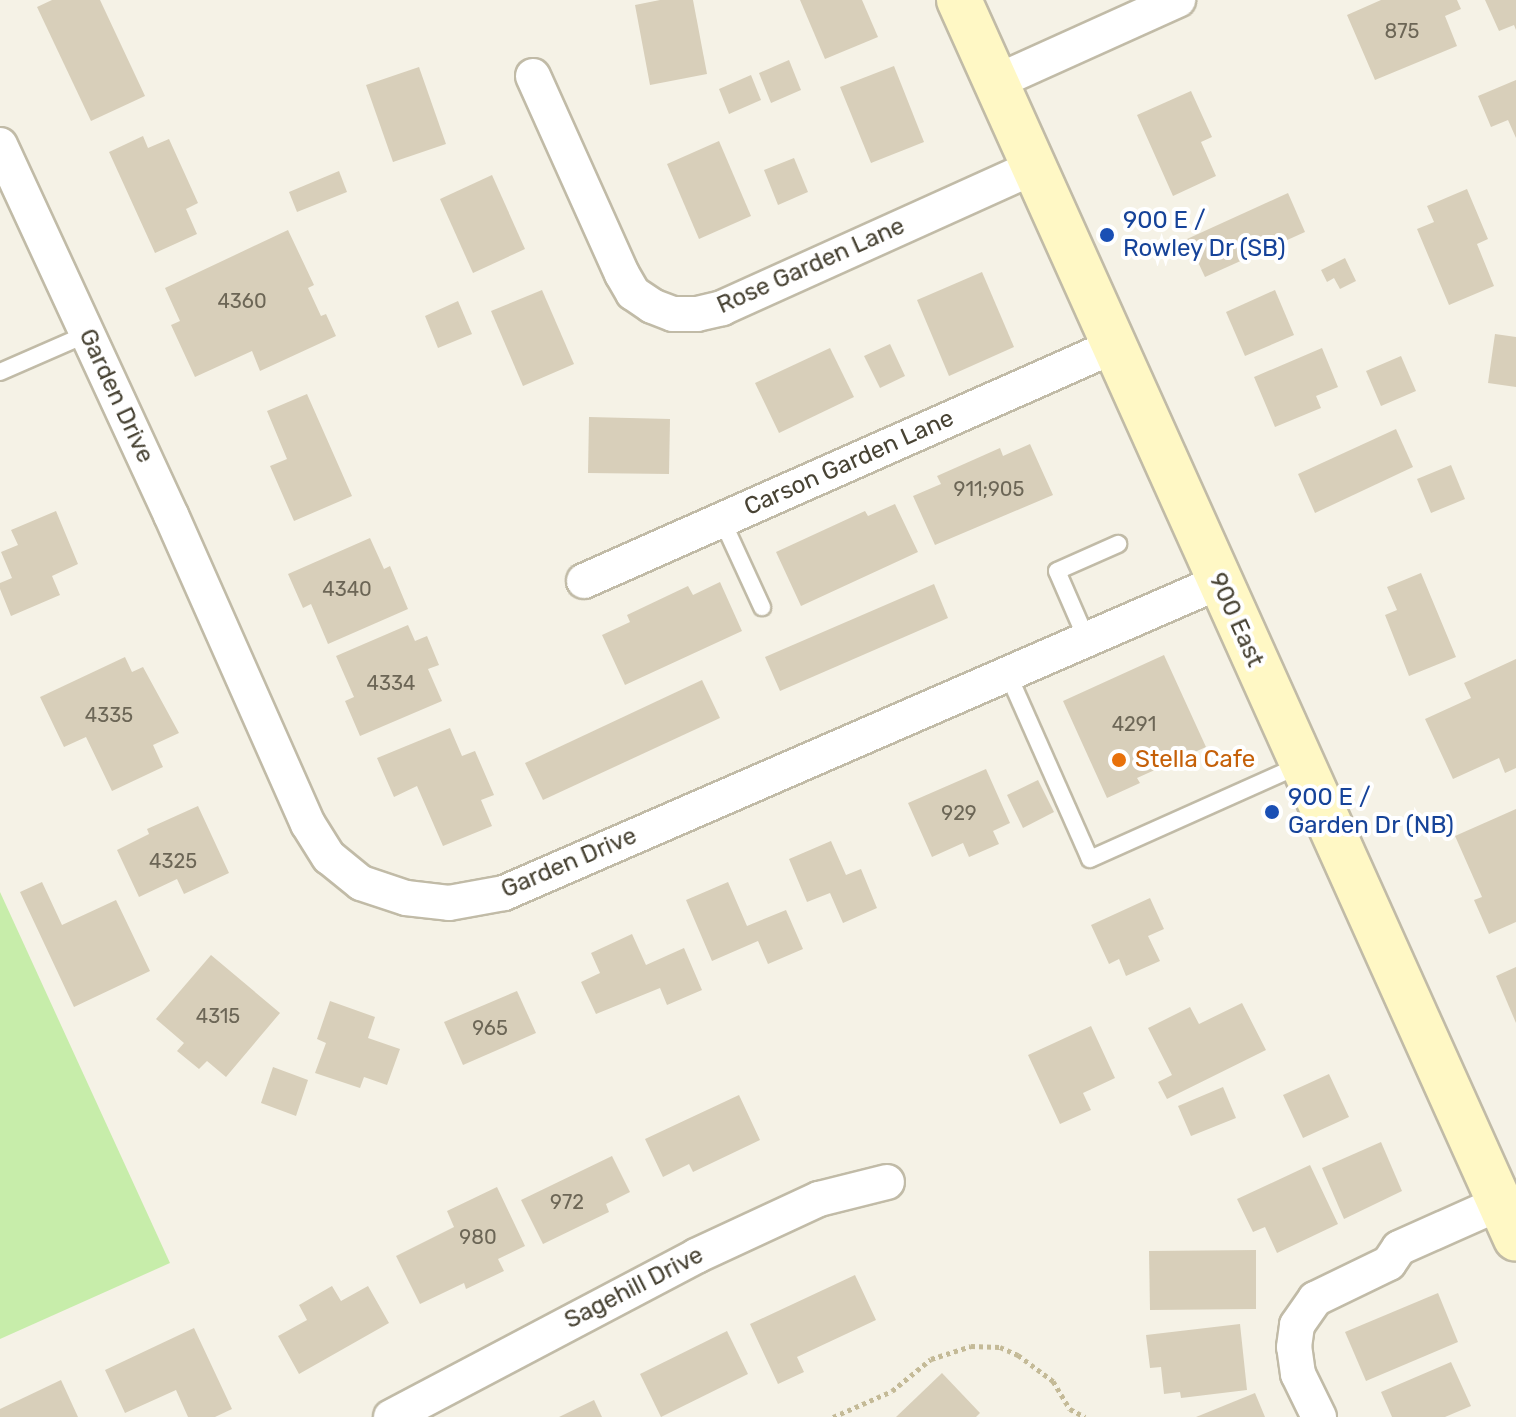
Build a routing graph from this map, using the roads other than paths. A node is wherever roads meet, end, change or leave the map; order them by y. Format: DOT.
graph roads {
  1 [pos="959,0"];
  2 [pos="1178,0"];
  3 [pos="533,76"];
  4 [pos="996,82"];
  5 [pos="0,145"];
  6 [pos="1032,168"];
  7 [pos="87,334"];
  8 [pos="1114,346"];
  9 [pos="0,372"];
  10 [pos="722,520"];
  11 [pos="1118,544"];
  12 [pos="584,581"];
  13 [pos="1219,582"];
  14 [pos="762,607"];
  15 [pos="1087,640"];
  16 [pos="1008,674"];
  17 [pos="1302,764"];
  18 [pos="887,1182"];
  19 [pos="1506,1202"];
  20 [pos="391,1417"];
  21 [pos="1319,1417"];
  1 -- 4 [label="main road, 900 East"];
  2 -- 4 [label="street"];
  3 -- 6 [label="street, Rose Garden Lane"];
  4 -- 6 [label="main road, 900 East"];
  5 -- 7 [label="street, Garden Drive"];
  6 -- 8 [label="main road, 900 East"];
  7 -- 9 [label="lane"];
  7 -- 16 [label="street, Garden Drive"];
  8 -- 10 [label="street, Carson Garden Lane"];
  8 -- 13 [label="main road, 900 East"];
  10 -- 12 [label="street, Carson Garden Lane"];
  10 -- 14 [label="lane"];
  11 -- 15 [label="lane"];
  13 -- 15 [label="street, Garden Drive"];
  13 -- 17 [label="main road, 900 East"];
  15 -- 16 [label="street, Garden Drive"];
  16 -- 17 [label="lane"];
  17 -- 19 [label="main road, 900 East"];
  18 -- 20 [label="street, Sagehill Drive"];
  19 -- 21 [label="street"];
}
